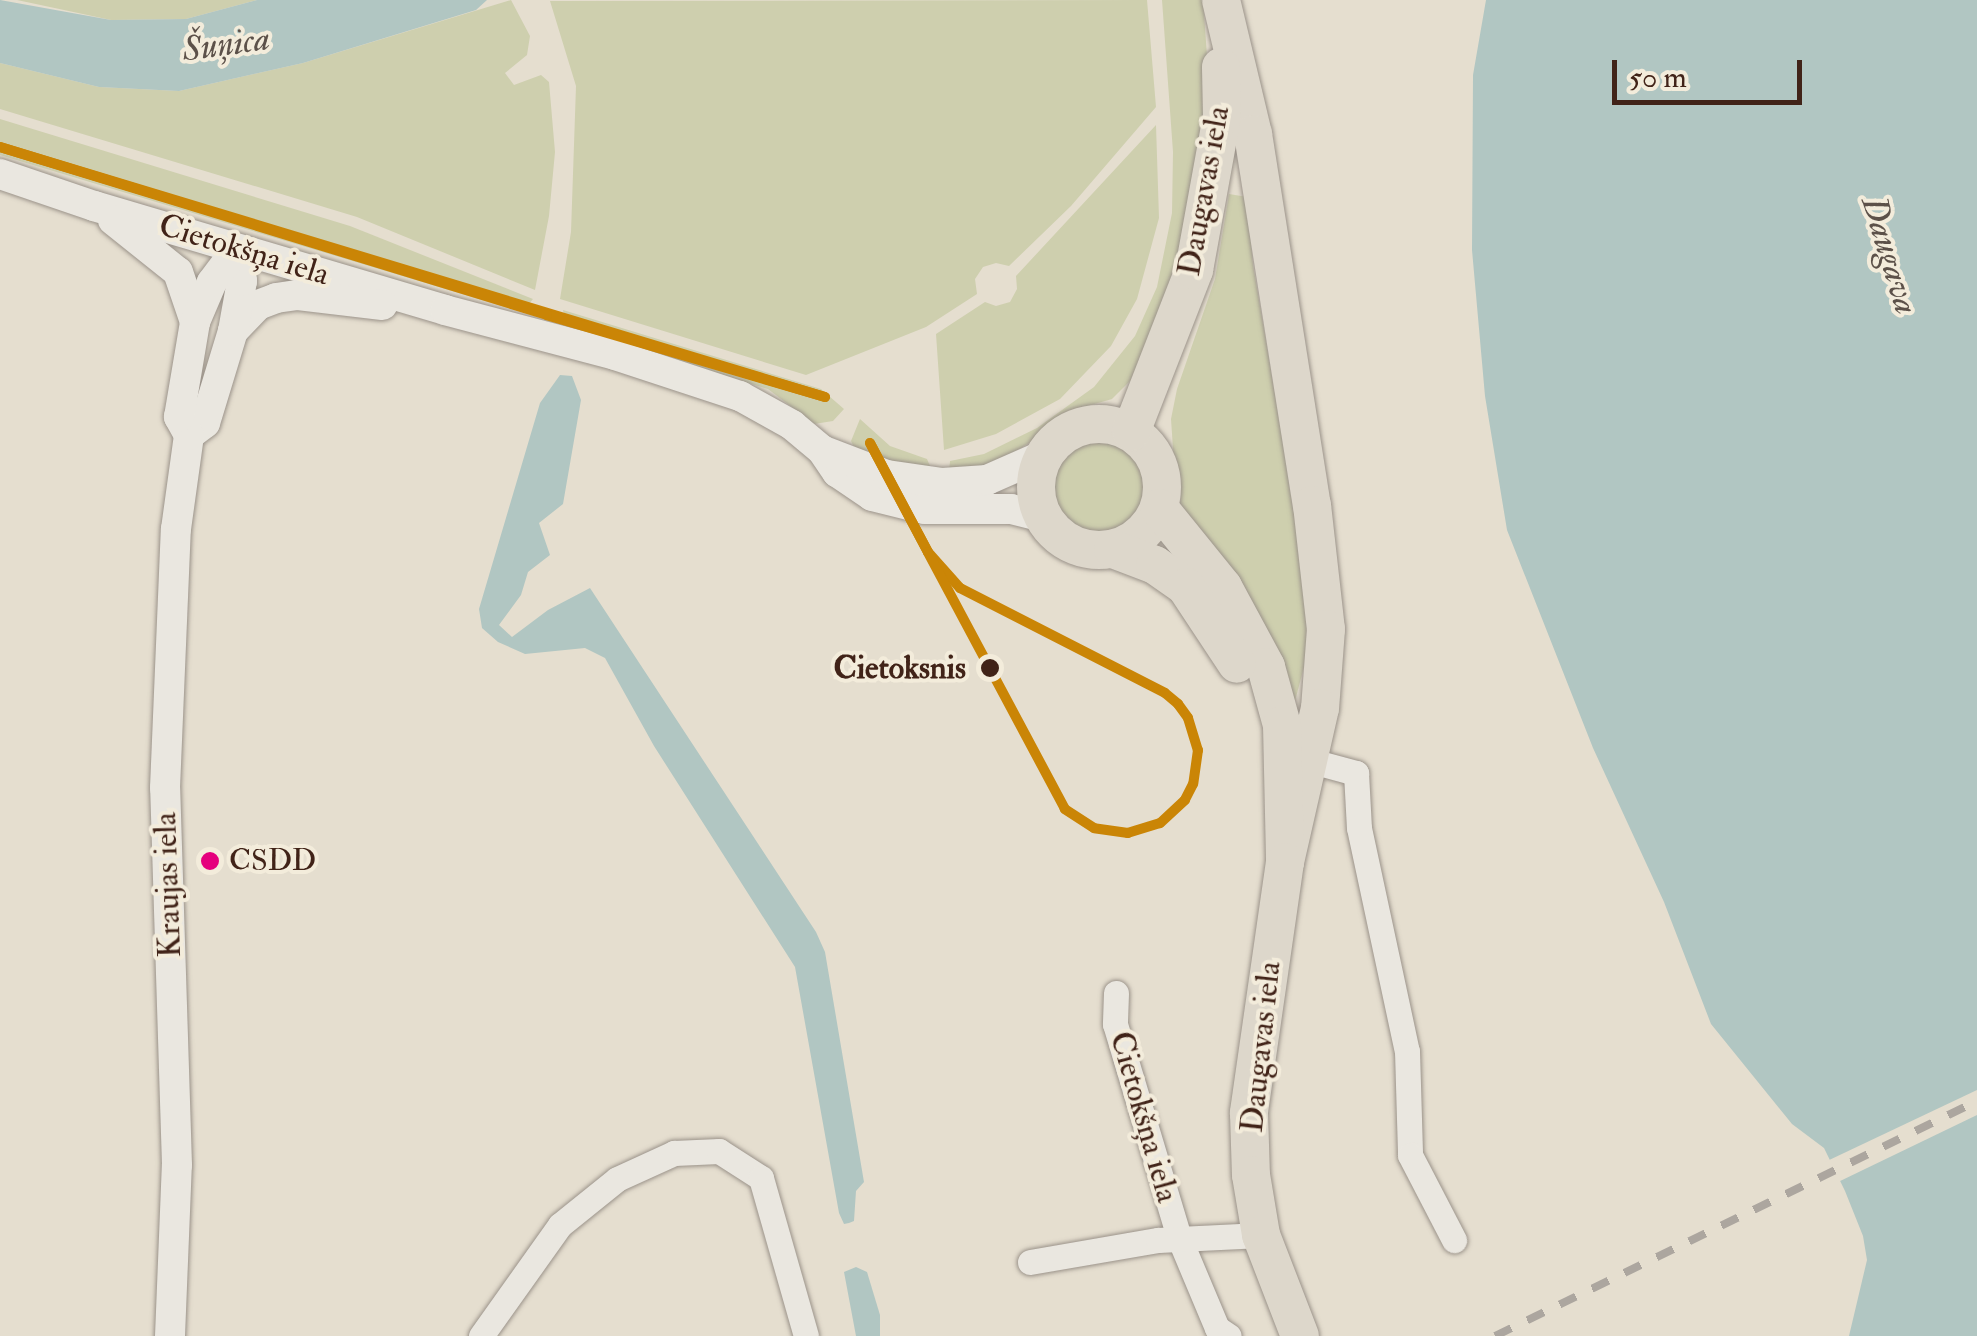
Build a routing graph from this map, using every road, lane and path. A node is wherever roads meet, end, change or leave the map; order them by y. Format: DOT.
graph roads {
  1 [pos="1221,0"];
  2 [pos="0,174"];
  3 [pos="94,206"];
  4 [pos="237,248"];
  5 [pos="446,310"];
  6 [pos="195,322"];
  7 [pos="233,331"];
  8 [pos="1131,432"];
  9 [pos="189,436"];
  10 [pos="822,450"];
  11 [pos="1044,455"];
  12 [pos="1159,508"];
  13 [pos="1043,517"];
  14 [pos="1113,549"];
  15 [pos="1294,756"];
  16 [pos="1116,993"];
  17 [pos="1261,1235"];
  18 [pos="1180,1240"];
  19 [pos="1454,1240"];
  20 [pos="1030,1262"];
  21 [pos="170,1336"];
  22 [pos="481,1336"];
  23 [pos="806,1336"];
  24 [pos="1229,1336"];
  25 [pos="1300,1336"];
  1 -- 8 [label="main road, Daugavas iela"];
  1 -- 15 [label="main road"];
  2 -- 3 [label="street, Cietokšņa iela"];
  3 -- 4 [label="street, Cietokšņa iela"];
  3 -- 6 [label="street"];
  4 -- 5 [label="street, Cietokšņa iela"];
  4 -- 6 [label="street, Kraujas iela"];
  4 -- 7 [label="street, Kraujas iela"];
  5 -- 7 [label="street"];
  5 -- 10 [label="street, Cietokšņa iela"];
  6 -- 9 [label="street, Kraujas iela"];
  7 -- 9 [label="street, Kraujas iela"];
  8 -- 11 [label="main road"];
  8 -- 12 [label="main road"];
  9 -- 21 [label="street, Kraujas iela"];
  10 -- 11 [label="street, Cietokšņa iela"];
  10 -- 13 [label="street, Cietokšņa iela"];
  11 -- 13 [label="main road"];
  12 -- 14 [label="main road"];
  12 -- 15 [label="main road, Daugavas iela"];
  13 -- 14 [label="main road"];
  14 -- 15 [label="main road, Daugavas iela"];
  15 -- 17 [label="main road, Daugavas iela"];
  15 -- 19 [label="street"];
  16 -- 18 [label="street, Cietokšņa iela"];
  17 -- 18 [label="street, Cietokšņa iela"];
  17 -- 25 [label="main road, Daugavas iela"];
  18 -- 20 [label="street"];
  18 -- 24 [label="street, Cietokšņa iela"];
  22 -- 23 [label="street"];
}
